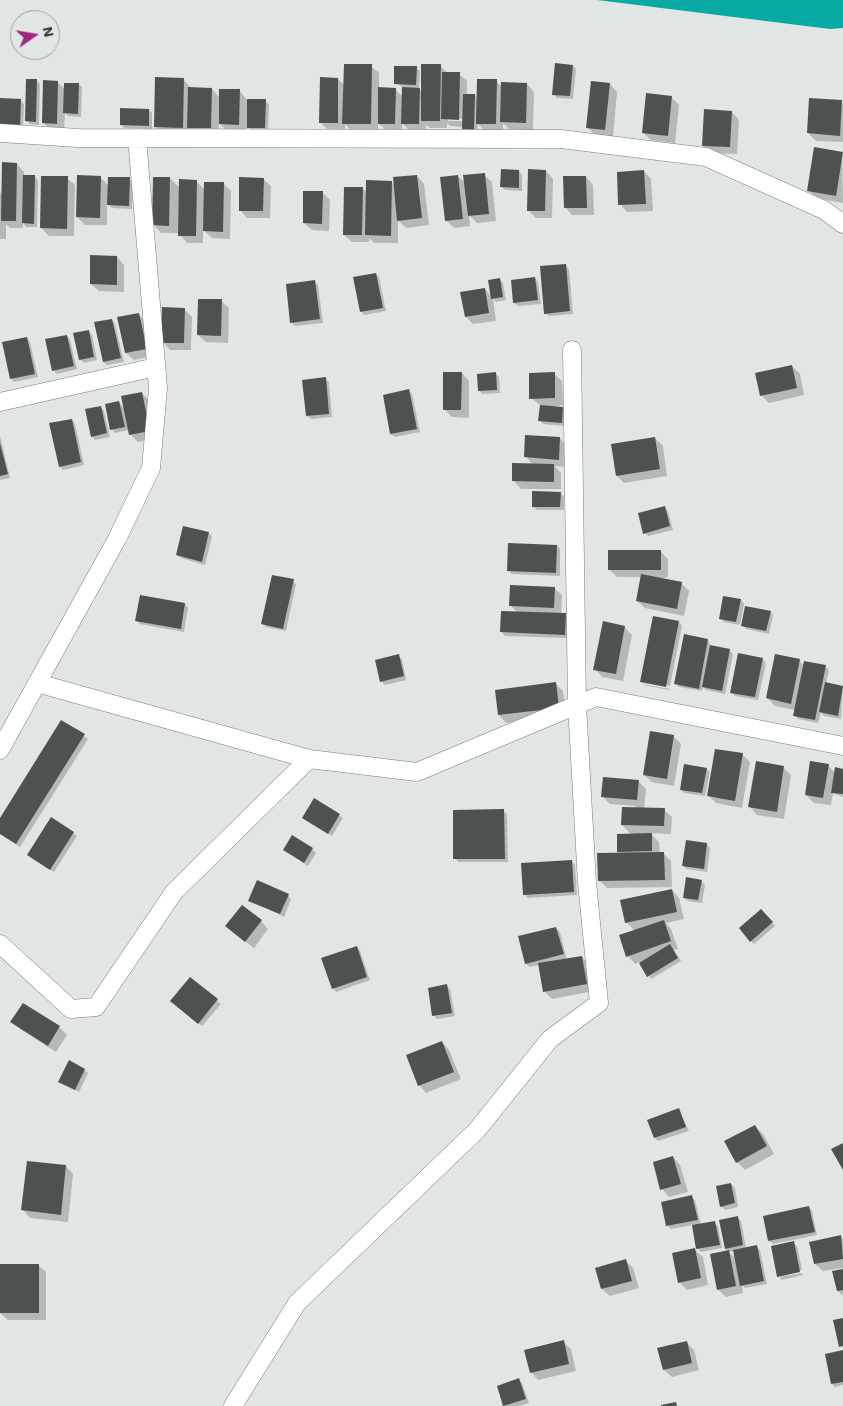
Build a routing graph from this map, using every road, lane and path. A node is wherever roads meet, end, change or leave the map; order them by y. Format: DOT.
graph roads {
  1 [pos="0,133"];
  2 [pos="137,138"];
  3 [pos="843,224"];
  4 [pos="572,350"];
  5 [pos="156,367"];
  6 [pos="0,402"];
  7 [pos="37,683"];
  8 [pos="578,705"];
  9 [pos="843,746"];
  10 [pos="0,750"];
  11 [pos="309,759"];
  12 [pos="0,944"];
  13 [pos="233,1406"];
  1 -- 2 [label="street"];
  2 -- 3 [label="street"];
  2 -- 5 [label="street"];
  4 -- 8 [label="street"];
  5 -- 6 [label="street"];
  5 -- 7 [label="street"];
  7 -- 10 [label="street"];
  7 -- 11 [label="street"];
  8 -- 9 [label="street"];
  8 -- 11 [label="street"];
  8 -- 13 [label="street"];
  11 -- 12 [label="street"];
}
